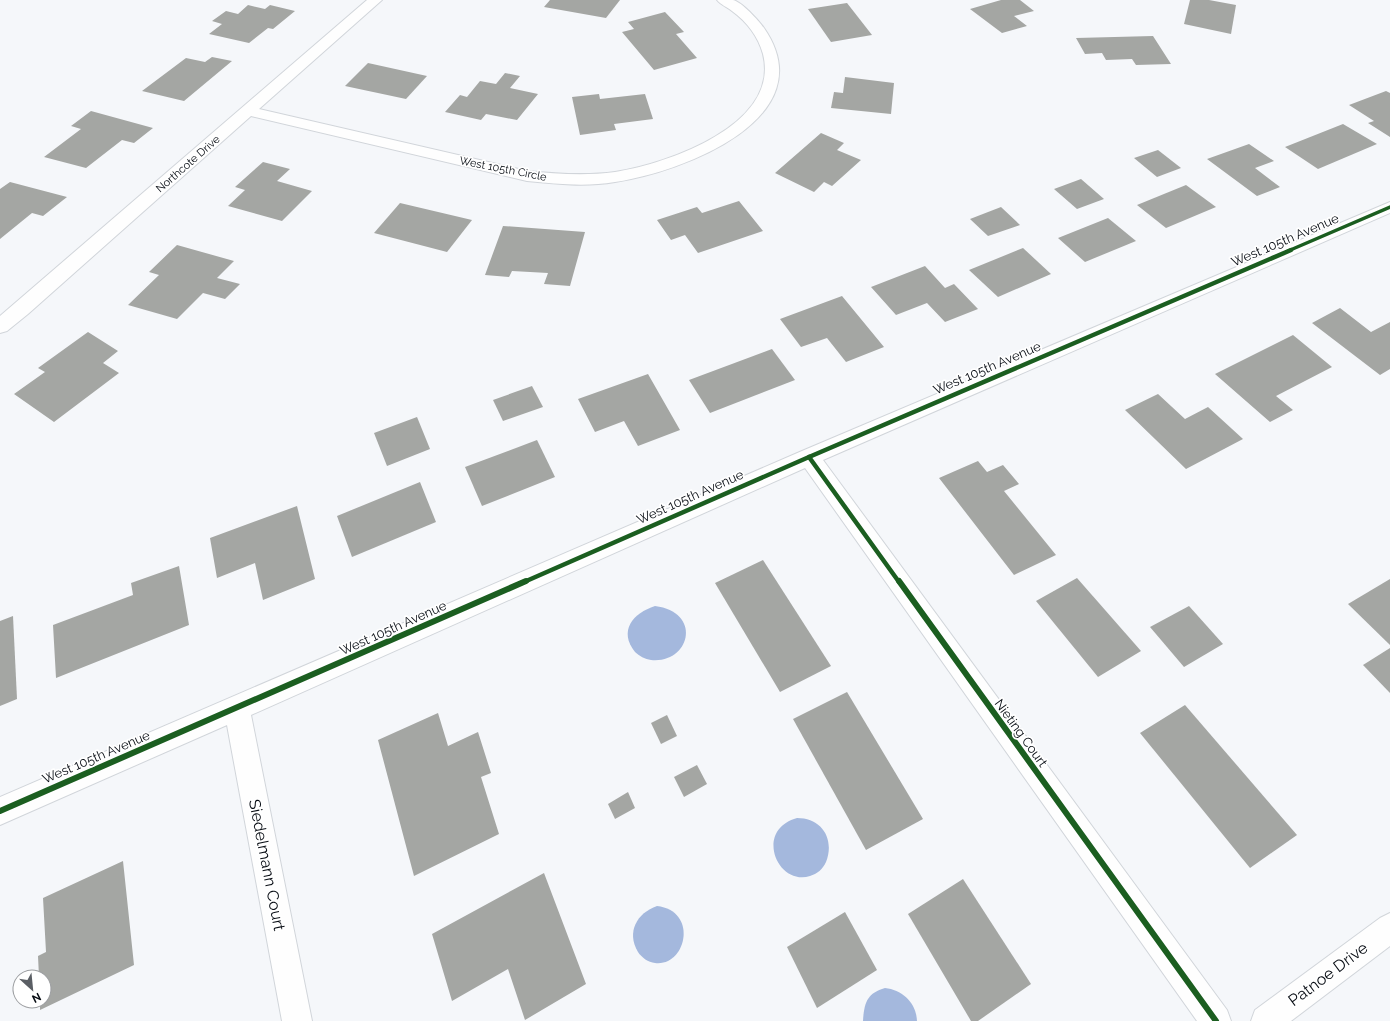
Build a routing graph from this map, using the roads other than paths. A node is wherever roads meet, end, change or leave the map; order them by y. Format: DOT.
graph roads {
  1 [pos="375,0"];
  2 [pos="724,0"];
  3 [pos="248,111"];
  4 [pos="1390,207"];
  5 [pos="0,326"];
  6 [pos="809,457"];
  7 [pos="237,708"];
  8 [pos="0,811"];
  9 [pos="1390,928"];
  10 [pos="297,1021"];
  11 [pos="1216,1021"];
  12 [pos="1266,1021"];
  1 -- 3 [label="street, Northcote Drive"];
  2 -- 3 [label="street, West 105th Circle"];
  3 -- 5 [label="street, Northcote Drive"];
  4 -- 6 [label="street, West 105th Avenue"];
  6 -- 7 [label="street, West 105th Avenue"];
  6 -- 11 [label="street, Nieting Court"];
  7 -- 8 [label="street, West 105th Avenue"];
  7 -- 10 [label="street, Siedelmann Court"];
  9 -- 12 [label="street, Patnoe Drive"];
}
